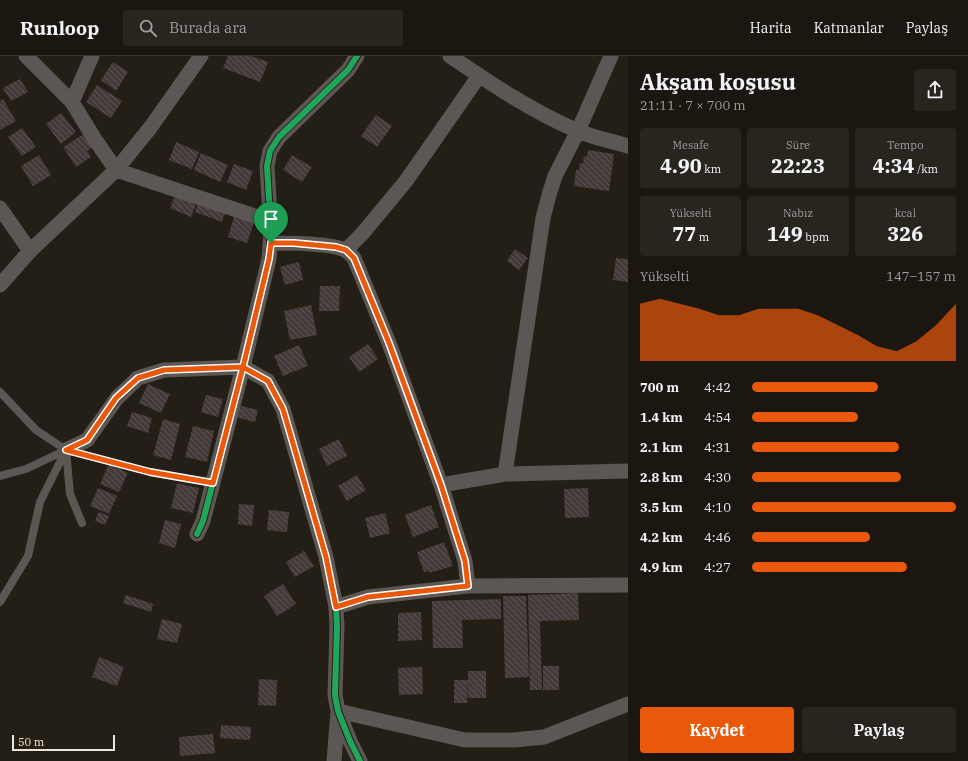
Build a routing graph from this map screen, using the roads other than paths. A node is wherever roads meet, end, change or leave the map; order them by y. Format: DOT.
graph roads {
  1 [pos="26,56"];
  2 [pos="92,56"];
  3 [pos="201,56"];
  4 [pos="357,56"];
  5 [pos="450,56"];
  6 [pos="611,56"];
  7 [pos="479,76"];
  8 [pos="72,102"];
  9 [pos="578,131"];
  10 [pos="628,146"];
  11 [pos="116,170"];
  12 [pos="0,208"];
  13 [pos="270,221"];
  14 [pos="271,243"];
  15 [pos="346,250"];
  16 [pos="30,251"];
  17 [pos="0,286"];
  18 [pos="243,367"];
  19 [pos="0,392"];
  20 [pos="66,450"];
  21 [pos="628,471"];
  22 [pos="504,474"];
  23 [pos="0,476"];
  24 [pos="213,483"];
  25 [pos="441,485"];
  26 [pos="82,523"];
  27 [pos="197,534"];
  28 [pos="628,585"];
  29 [pos="468,586"];
  30 [pos="0,602"];
  31 [pos="336,607"];
  32 [pos="628,704"];
  33 [pos="338,711"];
  34 [pos="334,761"];
  35 [pos="360,761"];
  1 -- 8 [label="street"];
  2 -- 8 [label="street"];
  3 -- 11 [label="street"];
  4 -- 13 [label="street"];
  5 -- 7 [label="street"];
  6 -- 9 [label="street"];
  7 -- 9 [label="street"];
  7 -- 15 [label="street"];
  8 -- 11 [label="street"];
  9 -- 10 [label="street"];
  9 -- 22 [label="street"];
  11 -- 13 [label="street"];
  11 -- 16 [label="street"];
  12 -- 16 [label="street"];
  13 -- 14 [label="street"];
  14 -- 15 [label="street"];
  14 -- 18 [label="street"];
  15 -- 25 [label="street"];
  16 -- 17 [label="street"];
  18 -- 20 [label="street"];
  18 -- 24 [label="street"];
  18 -- 31 [label="street"];
  19 -- 20 [label="lane"];
  20 -- 23 [label="lane"];
  20 -- 24 [label="lane"];
  20 -- 26 [label="lane"];
  20 -- 30 [label="lane"];
  21 -- 22 [label="street"];
  22 -- 25 [label="street"];
  24 -- 27 [label="street"];
  25 -- 29 [label="street"];
  28 -- 29 [label="street"];
  29 -- 31 [label="street"];
  31 -- 33 [label="street"];
  32 -- 33 [label="street"];
  33 -- 34 [label="street"];
  33 -- 35 [label="street"];
}
